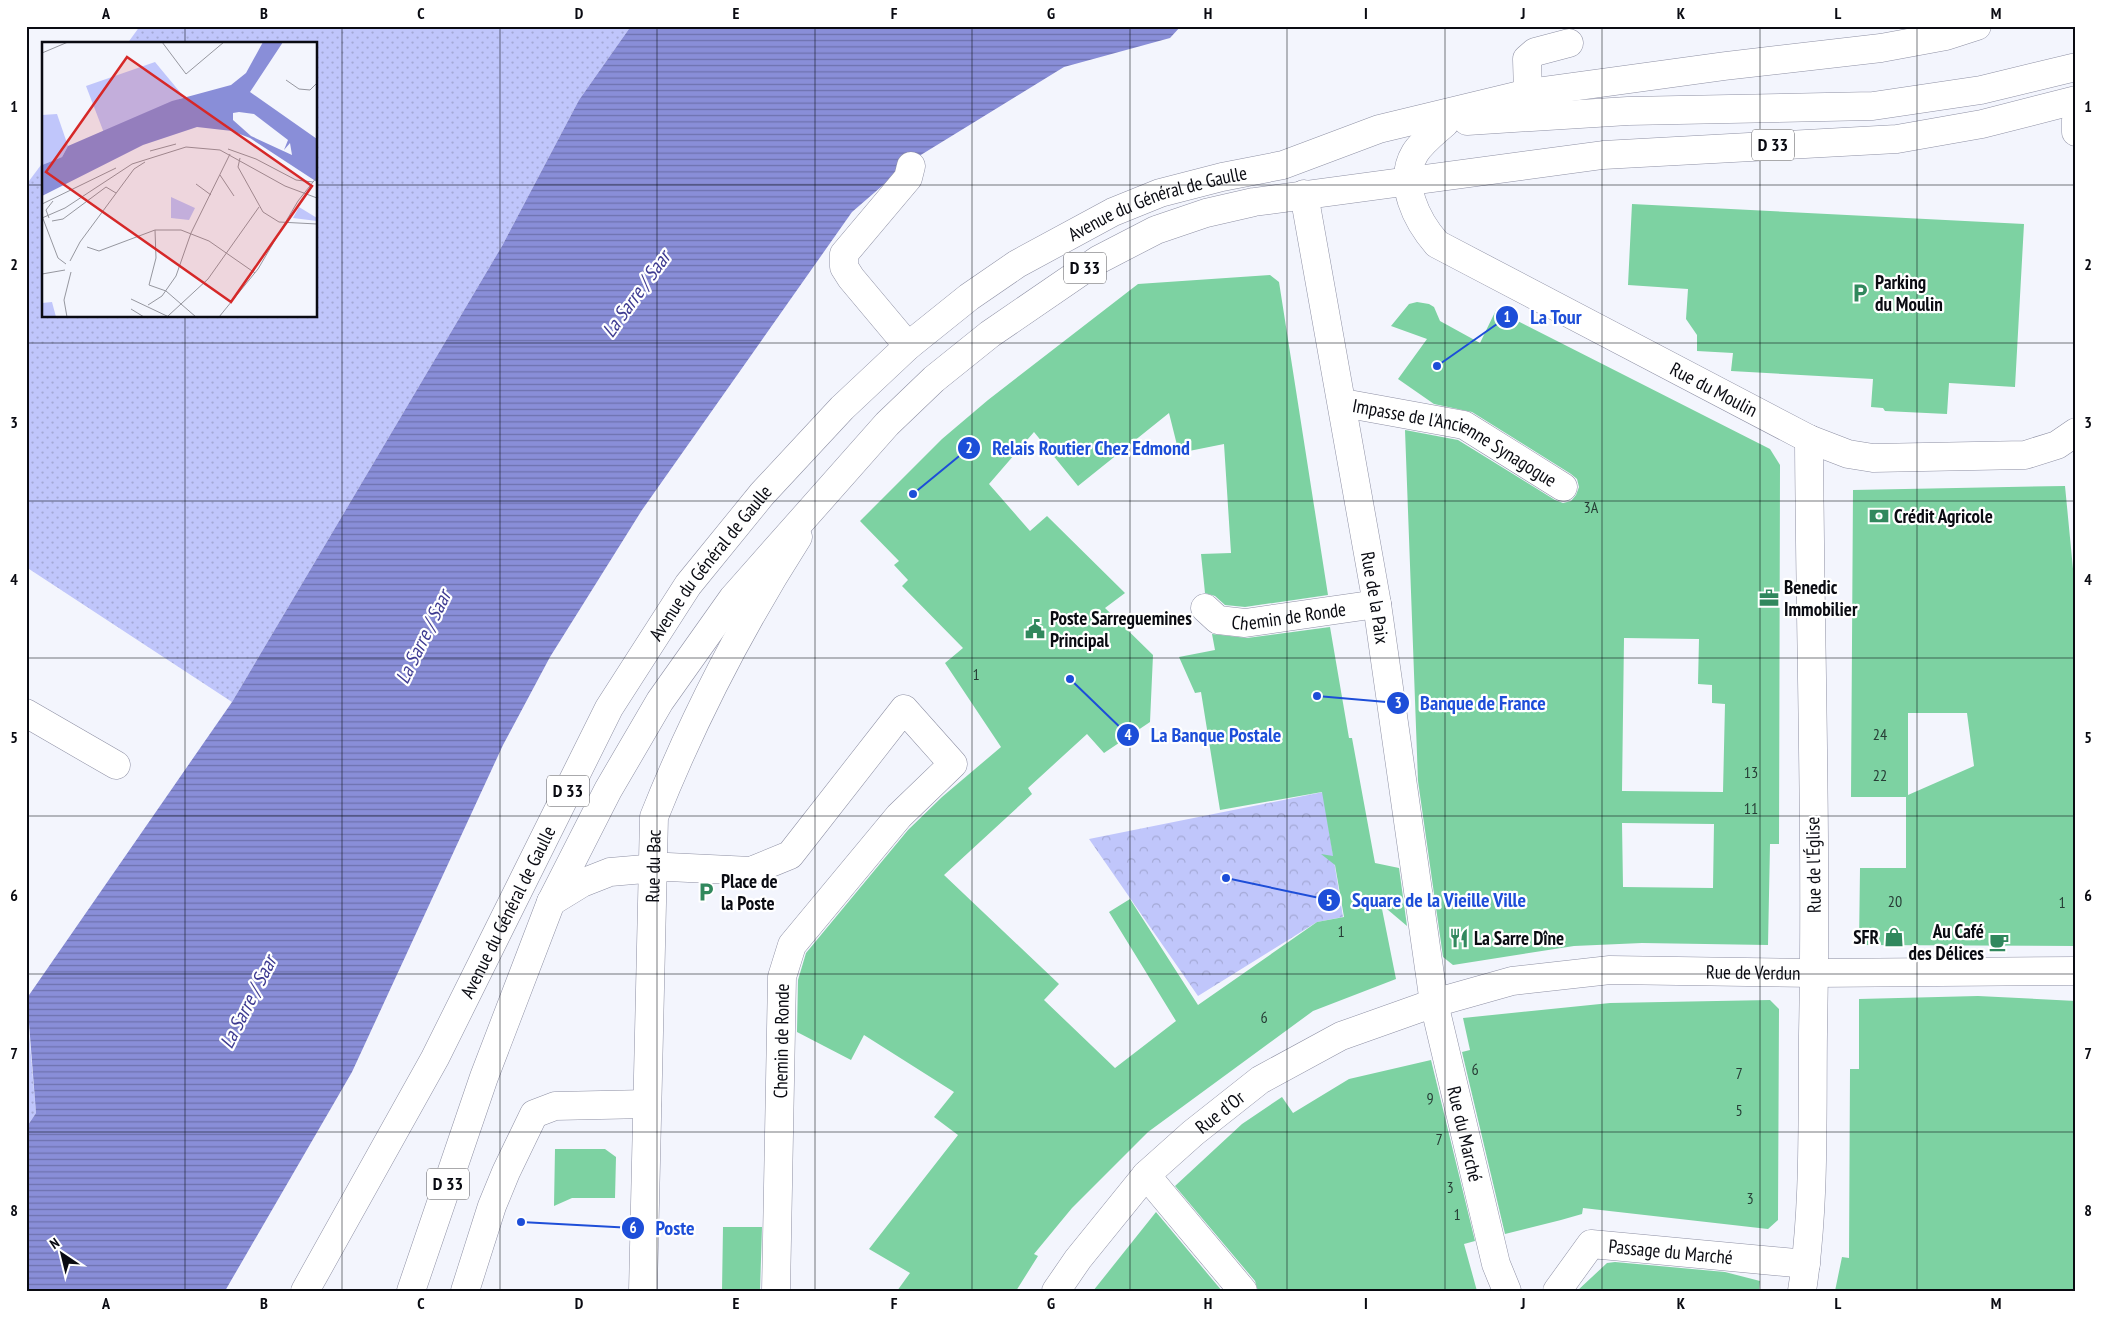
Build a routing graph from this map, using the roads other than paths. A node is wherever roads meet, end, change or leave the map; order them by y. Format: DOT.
graph roads {
  1 [pos="1977,26"];
  2 [pos="1569,42"];
  3 [pos="2076,66"];
  4 [pos="1528,93"];
  5 [pos="2076,100"];
  6 [pos="2076,120"];
  7 [pos="1445,122"];
  8 [pos="1393,126"];
  9 [pos="2076,132"];
  10 [pos="911,166"];
  11 [pos="1408,181"];
  12 [pos="1304,194"];
  13 [pos="908,346"];
  14 [pos="1343,403"];
  15 [pos="2076,432"];
  16 [pos="1809,439"];
  17 [pos="830,487"];
  18 [pos="1563,487"];
  19 [pos="1377,604"];
  20 [pos="1205,608"];
  21 [pos="26,713"];
  22 [pos="116,765"];
  23 [pos="653,869"];
  24 [pos="551,902"];
  25 [pos="2076,971"];
  26 [pos="1814,973"];
  27 [pos="1434,1003"];
  28 [pos="648,1104"];
  29 [pos="1146,1175"];
  30 [pos="1806,1264"];
  31 [pos="306,1291"];
  32 [pos="411,1291"];
  33 [pos="465,1291"];
  34 [pos="643,1291"];
  35 [pos="776,1291"];
  36 [pos="1056,1291"];
  37 [pos="1243,1291"];
  38 [pos="1507,1291"];
  39 [pos="1557,1291"];
  40 [pos="1802,1291"];
  1 -- 4 [label="street, D 33"];
  2 -- 4 [label="street"];
  3 -- 7 [label="street, D 33"];
  4 -- 8 [label="street, D 33"];
  5 -- 11 [label="street, D 33"];
  6 -- 9 [label="street"];
  7 -- 8 [label="street, D 33"];
  7 -- 11 [label="street"];
  8 -- 13 [label="street, Avenue du Général de Gaulle / D 33"];
  10 -- 13 [label="street"];
  11 -- 12 [label="street, Avenue du Général de Gaulle / D 33"];
  11 -- 16 [label="street, Rue du Moulin"];
  12 -- 14 [label="street, Rue de la Paix"];
  12 -- 17 [label="street, Avenue du Général de Gaulle / D 33"];
  13 -- 31 [label="street, Avenue du Général de Gaulle / D 33"];
  14 -- 18 [label="street, Impasse de l'Ancienne Synagogue"];
  14 -- 19 [label="street, Rue de la Paix"];
  15 -- 16 [label="street, Rue du Moulin"];
  16 -- 26 [label="street, Rue de l'Église"];
  17 -- 23 [label="street, Rue du Bac"];
  17 -- 24 [label="street, Avenue du Général de Gaulle / D 33"];
  19 -- 20 [label="street, Chemin de Ronde"];
  19 -- 27 [label="street, Rue de la Paix"];
  21 -- 22 [label="street"];
  23 -- 24 [label="street"];
  23 -- 28 [label="street, Rue du Bac"];
  23 -- 35 [label="street, Chemin de Ronde"];
  24 -- 32 [label="street, Avenue du Général de Gaulle / D 33"];
  25 -- 26 [label="street, Rue de Verdun"];
  26 -- 27 [label="street, Rue de Verdun"];
  26 -- 30 [label="street, Rue de l'Église"];
  27 -- 29 [label="street, Rue d'Or"];
  27 -- 38 [label="street, Rue du Marché"];
  28 -- 33 [label="street"];
  28 -- 34 [label="street, Rue du Bac"];
  29 -- 36 [label="street, Rue d'Or"];
  29 -- 37 [label="street"];
  30 -- 39 [label="street, Passage du Marché"];
  30 -- 40 [label="street, Rue de l'Église"];
}
